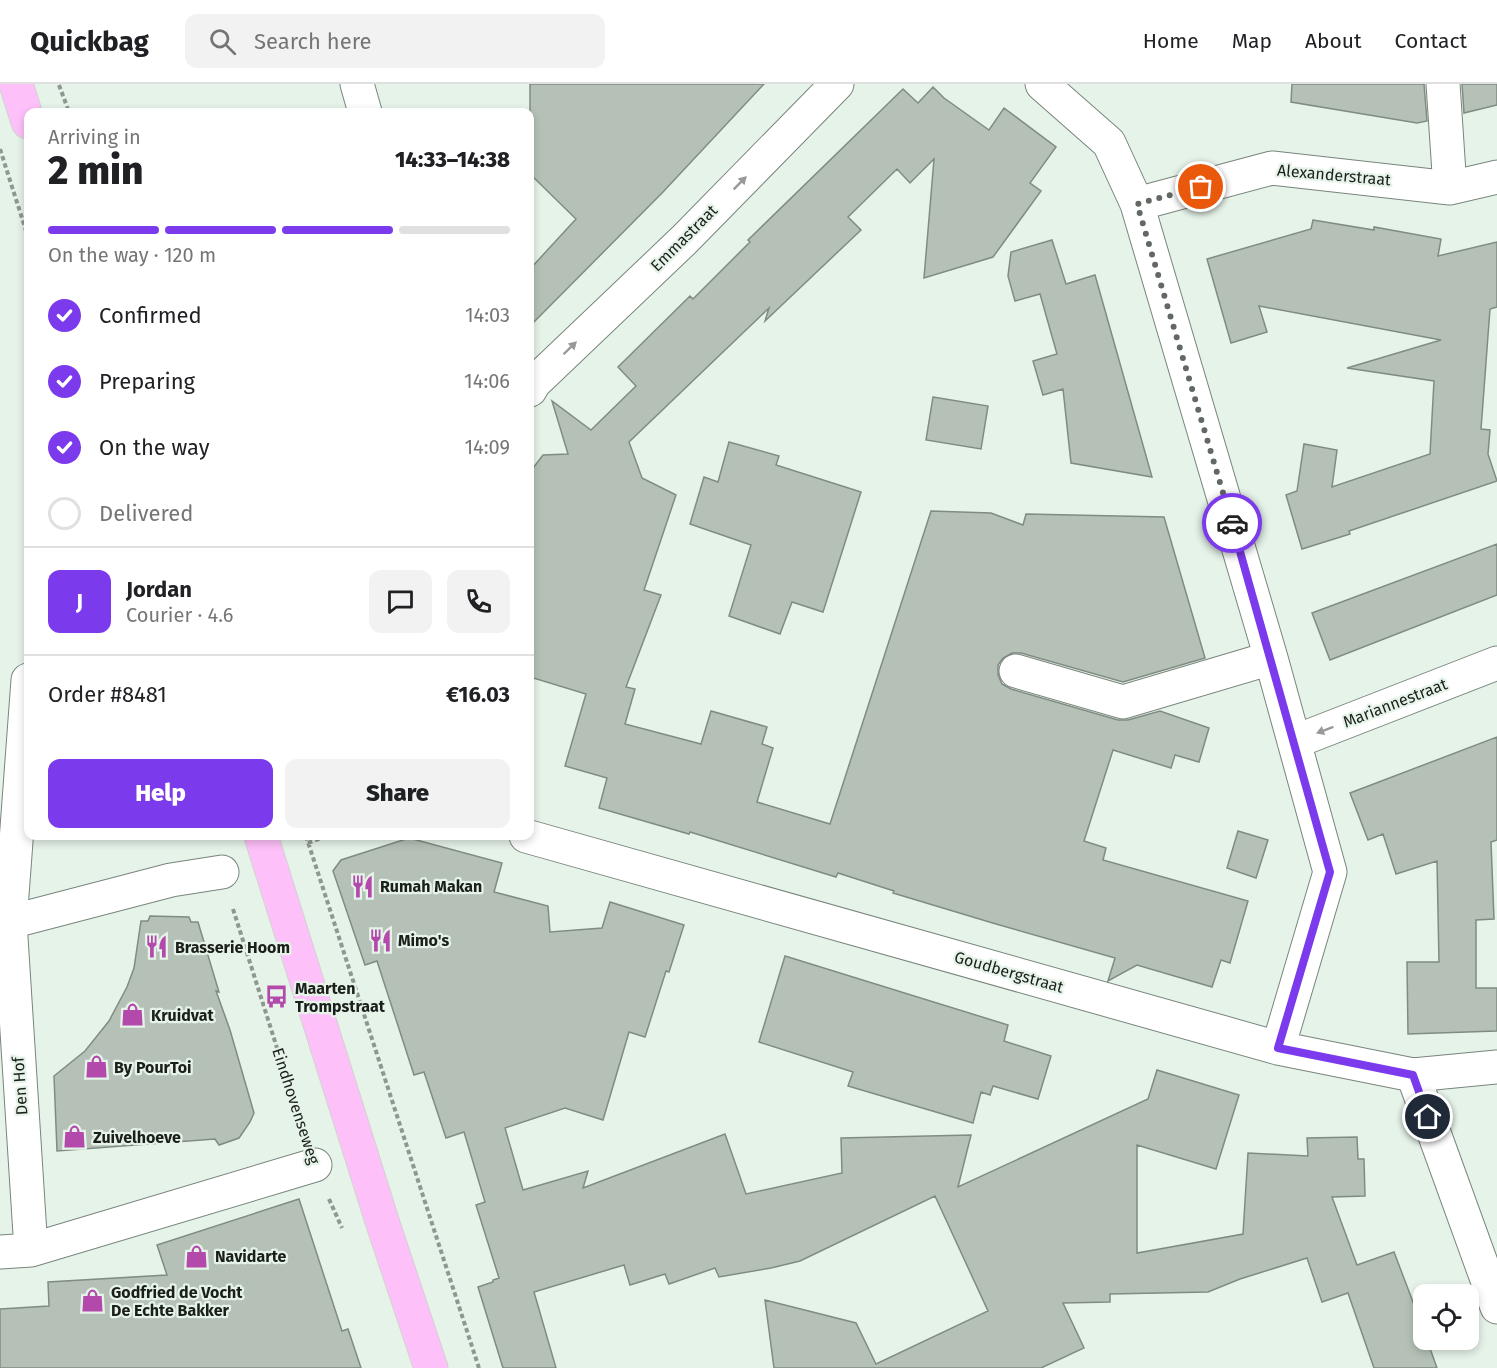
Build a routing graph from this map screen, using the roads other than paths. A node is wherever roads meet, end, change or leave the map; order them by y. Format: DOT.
graph roads {
  1 [pos="16,84"];
  2 [pos="357,84"];
  3 [pos="837,84"];
  4 [pos="1042,84"];
  5 [pos="1443,84"];
  6 [pos="364,108"];
  7 [pos="24,109"];
  8 [pos="1497,177"];
  9 [pos="1450,188"];
  10 [pos="1137,204"];
  11 [pos="534,381"];
  12 [pos="1270,658"];
  13 [pos="1497,663"];
  14 [pos="1016,671"];
  15 [pos="24,722"];
  16 [pos="1294,742"];
  17 [pos="534,838"];
  18 [pos="262,840"];
  19 [pos="222,872"];
  20 [pos="5,922"];
  21 [pos="1278,1048"];
  22 [pos="1497,1067"];
  23 [pos="1413,1075"];
  24 [pos="315,1165"];
  25 [pos="16,1251"];
  26 [pos="1497,1307"];
  27 [pos="431,1368"];
  1 -- 7 [label="main road"];
  2 -- 6 [label="street"];
  11 -- 3 [label="street, Emmastraat, one-way"];
  4 -- 10 [label="street"];
  5 -- 9 [label="street"];
  8 -- 9 [label="street, Alexanderstraat"];
  9 -- 10 [label="street, Alexanderstraat"];
  10 -- 12 [label="street"];
  12 -- 14 [label="street"];
  12 -- 16 [label="street"];
  13 -- 16 [label="street, Mariannestraat, one-way"];
  15 -- 20 [label="street, Den Hof"];
  16 -- 21 [label="street"];
  17 -- 21 [label="street, Goudbergstraat"];
  18 -- 27 [label="main road"];
  19 -- 20 [label="street"];
  20 -- 25 [label="street, Den Hof"];
  21 -- 23 [label="street, Goudbergstraat"];
  22 -- 23 [label="street, Goudbergstraat"];
  23 -- 26 [label="street"];
  24 -- 25 [label="street, Den Hof"];
}
